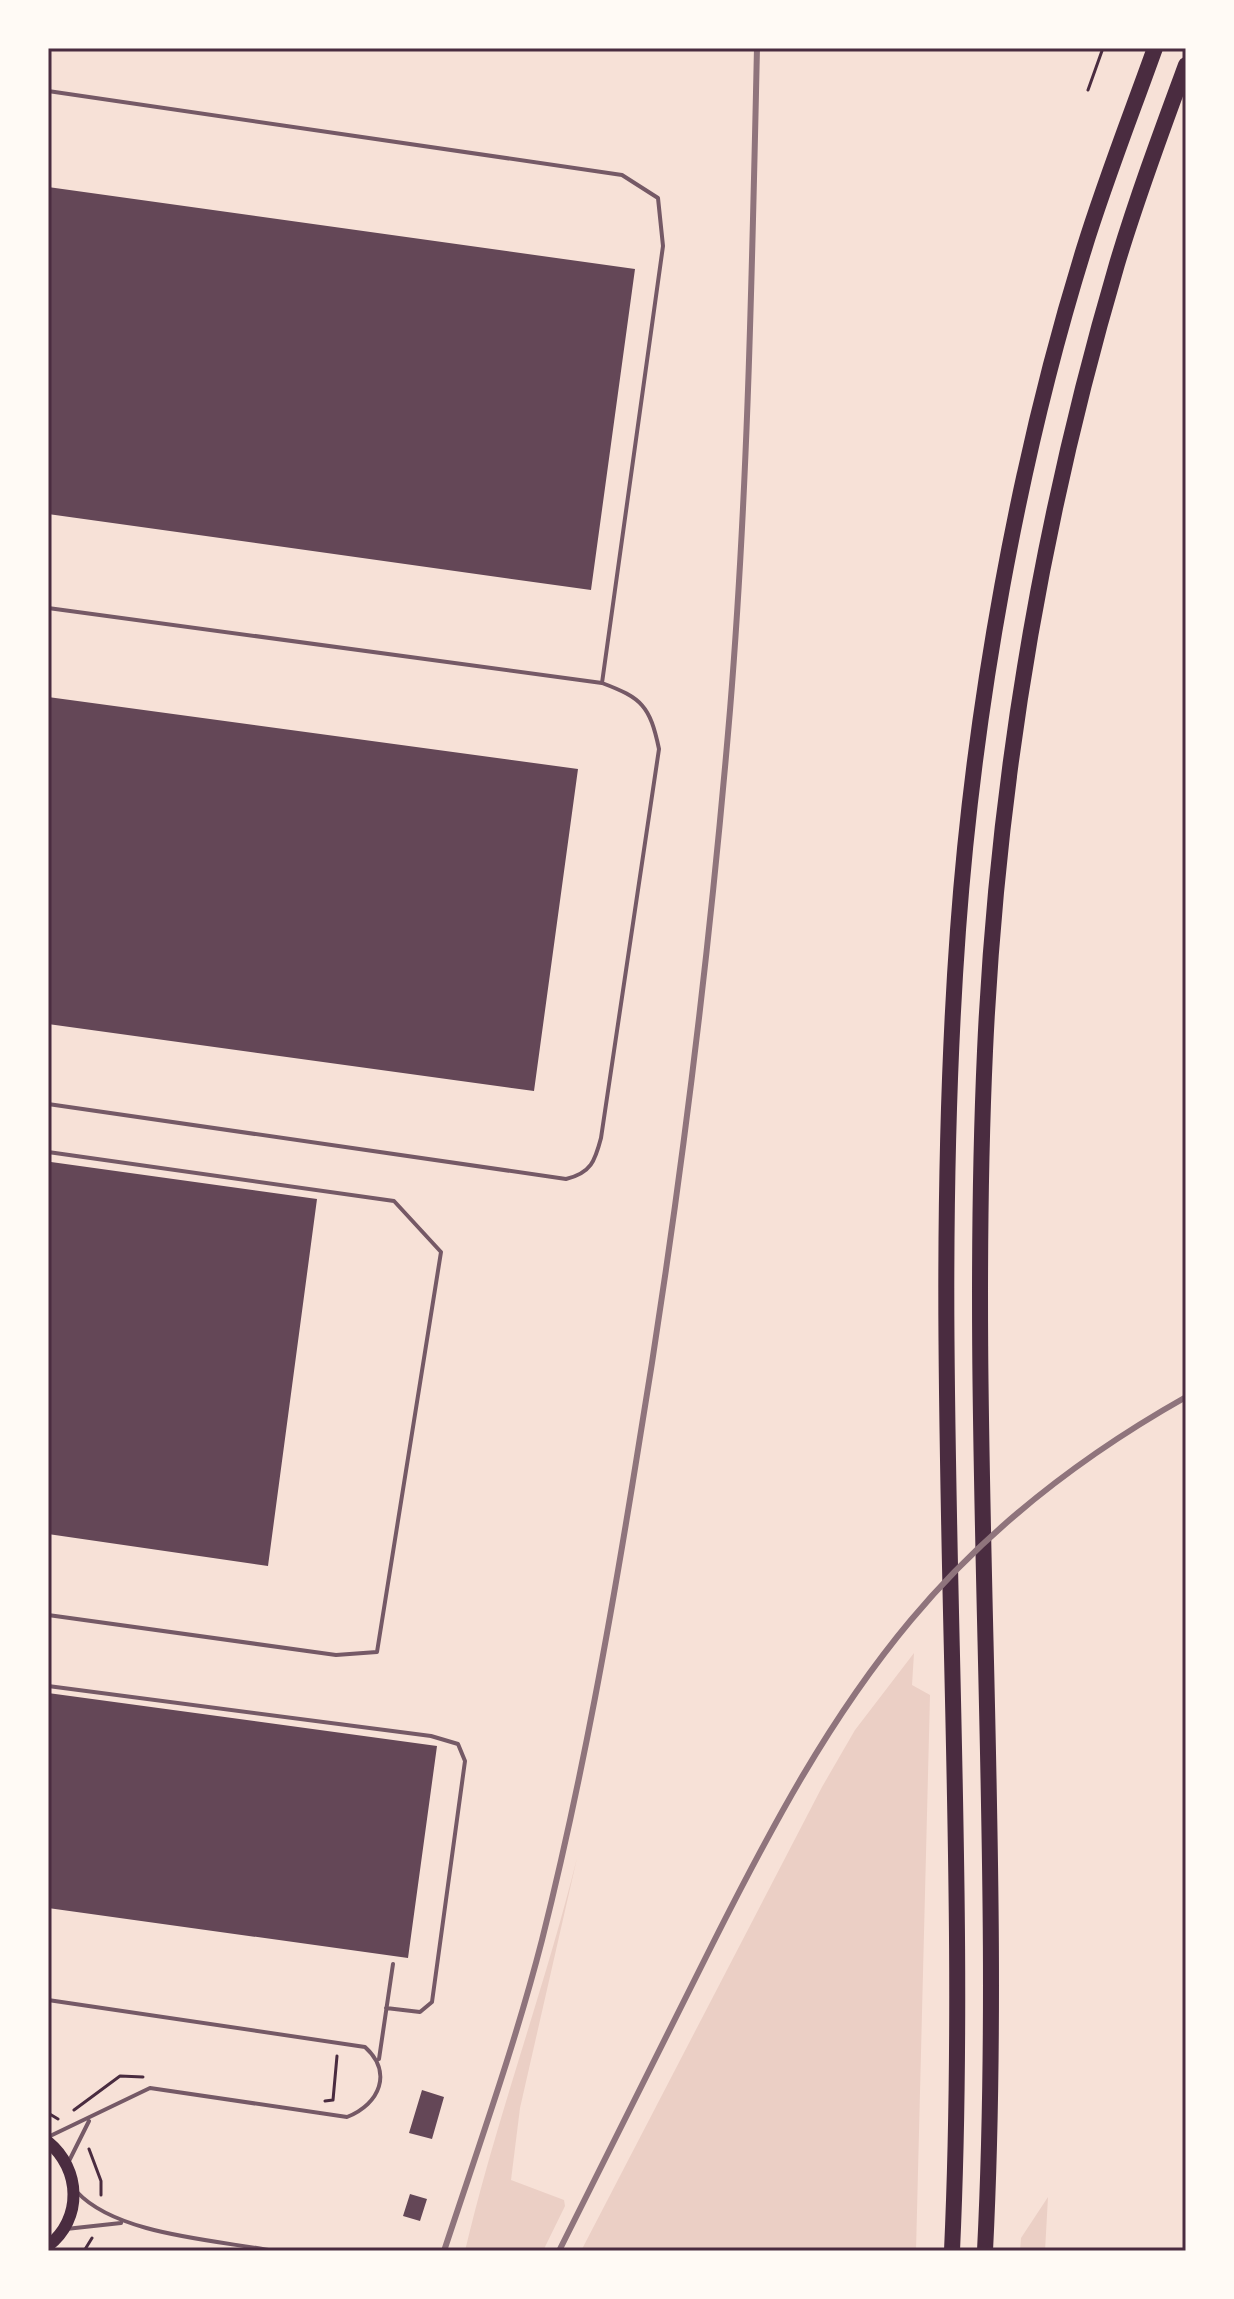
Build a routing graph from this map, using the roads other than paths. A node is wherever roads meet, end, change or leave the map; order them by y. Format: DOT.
graph roads {
  1 [pos="1155,48"];
  2 [pos="1186,65"];
  3 [pos="48,91"];
  4 [pos="48,608"];
  5 [pos="602,683"];
  6 [pos="48,1104"];
  7 [pos="48,1152"];
  8 [pos="48,1615"];
  9 [pos="48,1686"];
  10 [pos="393,1964"];
  11 [pos="48,2000"];
  12 [pos="386,2008"];
  13 [pos="379,2059"];
  14 [pos="91,2119"];
  15 [pos="48,2140"];
  16 [pos="67,2164"];
  17 [pos="74,2189"];
  18 [pos="123,2223"];
  19 [pos="63,2230"];
  20 [pos="48,2246"];
  21 [pos="274,2251"];
  22 [pos="952,2251"];
  23 [pos="985,2251"];
  1 -- 22 [label="highway"];
  2 -- 23 [label="highway"];
  3 -- 5 [label="lane"];
  4 -- 5 [label="lane"];
  5 -- 6 [label="lane"];
  7 -- 8 [label="lane"];
  9 -- 12 [label="lane"];
  10 -- 12 [label="lane"];
  11 -- 13 [label="lane"];
  12 -- 13 [label="lane"];
  13 -- 14 [label="lane"];
  14 -- 15 [label="lane"];
  14 -- 16 [label="lane"];
  15 -- 16 [label="main road"];
  16 -- 17 [label="main road"];
  17 -- 18 [label="lane"];
  17 -- 19 [label="main road"];
  18 -- 19 [label="lane"];
  18 -- 21 [label="lane"];
  19 -- 20 [label="main road"];
}
